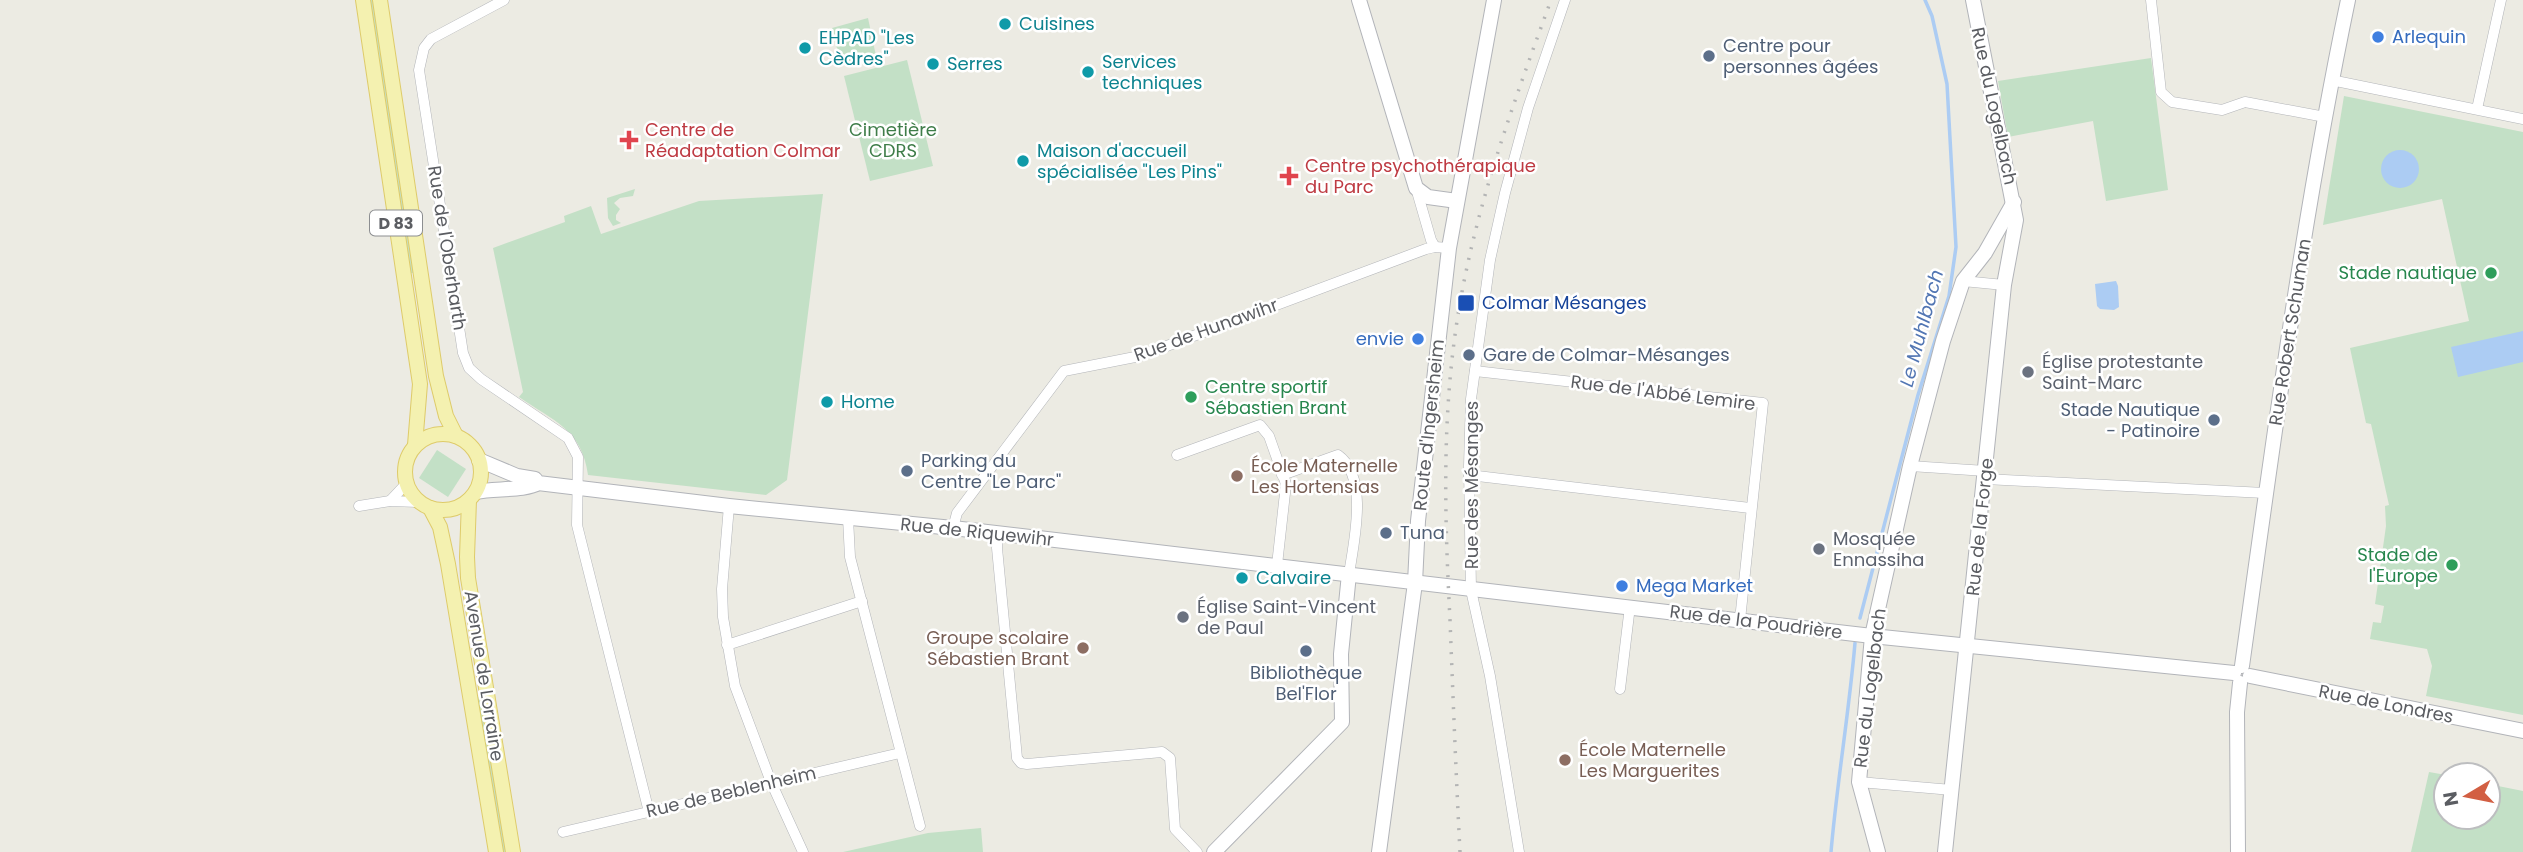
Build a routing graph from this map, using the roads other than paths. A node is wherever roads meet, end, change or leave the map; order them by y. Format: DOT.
graph roads {
  1 [pos="363,0"];
  2 [pos="380,0"];
  3 [pos="504,0"];
  4 [pos="1359,0"];
  5 [pos="1494,0"];
  6 [pos="1565,0"];
  7 [pos="1973,0"];
  8 [pos="2151,0"];
  9 [pos="2348,0"];
  10 [pos="2501,0"];
  11 [pos="2331,80"];
  12 [pos="2477,109"];
  13 [pos="2325,117"];
  14 [pos="2523,119"];
  15 [pos="1416,188"];
  16 [pos="1457,201"];
  17 [pos="2014,202"];
  18 [pos="1442,248"];
  19 [pos="1962,281"];
  20 [pos="2004,285"];
  21 [pos="1475,371"];
  22 [pos="456,436"];
  23 [pos="415,445"];
  24 [pos="1177,455"];
  25 [pos="480,460"];
  26 [pos="1910,466"];
  27 [pos="1282,475"];
  28 [pos="1469,475"];
  29 [pos="1986,475"];
  30 [pos="538,483"];
  31 [pos="406,484"];
  32 [pos="579,488"];
  33 [pos="2265,493"];
  34 [pos="472,496"];
  35 [pos="390,501"];
  36 [pos="424,505"];
  37 [pos="359,506"];
  38 [pos="729,506"];
  39 [pos="1750,508"];
  40 [pos="848,518"];
  41 [pos="953,528"];
  42 [pos="998,534"];
  43 [pos="1277,565"];
  44 [pos="1349,574"];
  45 [pos="1415,583"];
  46 [pos="1471,590"];
  47 [pos="862,601"];
  48 [pos="1630,606"];
  49 [pos="1740,620"];
  50 [pos="1872,636"];
  51 [pos="727,645"];
  52 [pos="1966,645"];
  53 [pos="2242,675"];
  54 [pos="1620,689"];
  55 [pos="2523,731"];
  56 [pos="900,753"];
  57 [pos="771,782"];
  58 [pos="1859,782"];
  59 [pos="1952,790"];
  60 [pos="649,812"];
  61 [pos="920,827"];
  62 [pos="563,832"];
  63 [pos="496,852"];
  64 [pos="513,852"];
  65 [pos="803,852"];
  66 [pos="1196,852"];
  67 [pos="1214,852"];
  68 [pos="1379,852"];
  69 [pos="1518,852"];
  70 [pos="1878,852"];
  71 [pos="1945,852"];
  72 [pos="2238,852"];
  1 -- 23 [label="main road, D 83"];
  2 -- 22 [label="main road, D 83"];
  3 -- 32 [label="street, Rue de l'Oberharth"];
  4 -- 15 [label="street"];
  5 -- 16 [label="street, Route d'Ingersheim"];
  6 -- 21 [label="street, Rue des Mésanges"];
  7 -- 17 [label="street, Rue du Logelbach"];
  8 -- 13 [label="street"];
  9 -- 11 [label="street, Rue Robert Schuman"];
  10 -- 12 [label="street"];
  11 -- 12 [label="street"];
  11 -- 13 [label="street, Rue Robert Schuman"];
  12 -- 14 [label="street"];
  13 -- 33 [label="street, Rue Robert Schuman"];
  15 -- 16 [label="street"];
  15 -- 18 [label="street"];
  16 -- 18 [label="street, Route d'Ingersheim"];
  17 -- 19 [label="street, Rue du Logelbach"];
  17 -- 20 [label="street, Rue de la Forge"];
  18 -- 41 [label="street, Rue de Hunawihr"];
  18 -- 45 [label="street, Route d'Ingersheim"];
  19 -- 20 [label="street"];
  19 -- 26 [label="street, Rue du Logelbach"];
  20 -- 29 [label="street, Rue de la Forge"];
  21 -- 28 [label="street, Rue des Mésanges"];
  21 -- 39 [label="street, Rue de l'Abbé Lemire"];
  22 -- 23 [label="main road"];
  22 -- 25 [label="main road"];
  23 -- 31 [label="main road"];
  24 -- 27 [label="street"];
  25 -- 30 [label="street, Rue de Riquewihr"];
  25 -- 34 [label="main road, Avenue de Lorraine"];
  26 -- 29 [label="street"];
  26 -- 50 [label="street, Rue du Logelbach"];
  27 -- 43 [label="street"];
  27 -- 44 [label="street"];
  28 -- 39 [label="street"];
  28 -- 46 [label="street, Rue des Mésanges"];
  29 -- 33 [label="street"];
  29 -- 52 [label="street, Rue de la Forge"];
  30 -- 32 [label="street, Rue de Riquewihr"];
  30 -- 34 [label="street, Rue de Riquewihr"];
  31 -- 35 [label="street"];
  31 -- 36 [label="main road, Avenue de Lorraine"];
  32 -- 38 [label="street, Rue de Riquewihr"];
  32 -- 60 [label="street, Rue de l'Oberharth"];
  33 -- 53 [label="street, Rue Robert Schuman"];
  34 -- 36 [label="main road"];
  34 -- 64 [label="main road, Avenue de Lorraine"];
  35 -- 36 [label="street"];
  35 -- 37 [label="street"];
  36 -- 63 [label="main road, Avenue de Lorraine"];
  38 -- 40 [label="street, Rue de Riquewihr"];
  38 -- 51 [label="street"];
  39 -- 49 [label="street, Rue de l'Abbé Lemire"];
  40 -- 41 [label="street, Rue de Riquewihr"];
  40 -- 47 [label="street"];
  41 -- 42 [label="street, Rue de Riquewihr"];
  42 -- 43 [label="street, Rue de Riquewihr"];
  42 -- 66 [label="street"];
  43 -- 44 [label="street, Rue de Riquewihr"];
  44 -- 45 [label="street, Rue de Riquewihr"];
  44 -- 67 [label="street"];
  45 -- 46 [label="street, Rue de la Poudrière"];
  45 -- 68 [label="street, Route d'Ingersheim"];
  46 -- 48 [label="street, Rue de la Poudrière"];
  46 -- 69 [label="street, Rue des Mésanges"];
  47 -- 51 [label="street"];
  47 -- 56 [label="street"];
  48 -- 49 [label="street, Rue de la Poudrière"];
  48 -- 54 [label="street"];
  49 -- 50 [label="street, Rue de la Poudrière"];
  50 -- 52 [label="street, Rue de la Poudrière"];
  50 -- 58 [label="street, Rue du Logelbach"];
  51 -- 57 [label="street"];
  52 -- 53 [label="street, Rue de Londres"];
  52 -- 59 [label="street, Rue de la Forge"];
  53 -- 55 [label="street, Rue de Londres"];
  53 -- 72 [label="street, Rue Robert Schuman"];
  56 -- 57 [label="street, Rue de Beblenheim"];
  56 -- 61 [label="street"];
  57 -- 60 [label="street, Rue de Beblenheim"];
  57 -- 65 [label="street"];
  58 -- 59 [label="street"];
  58 -- 70 [label="street, Rue du Logelbach"];
  59 -- 71 [label="street, Rue de la Forge"];
  60 -- 62 [label="street, Rue de Beblenheim"];
}
